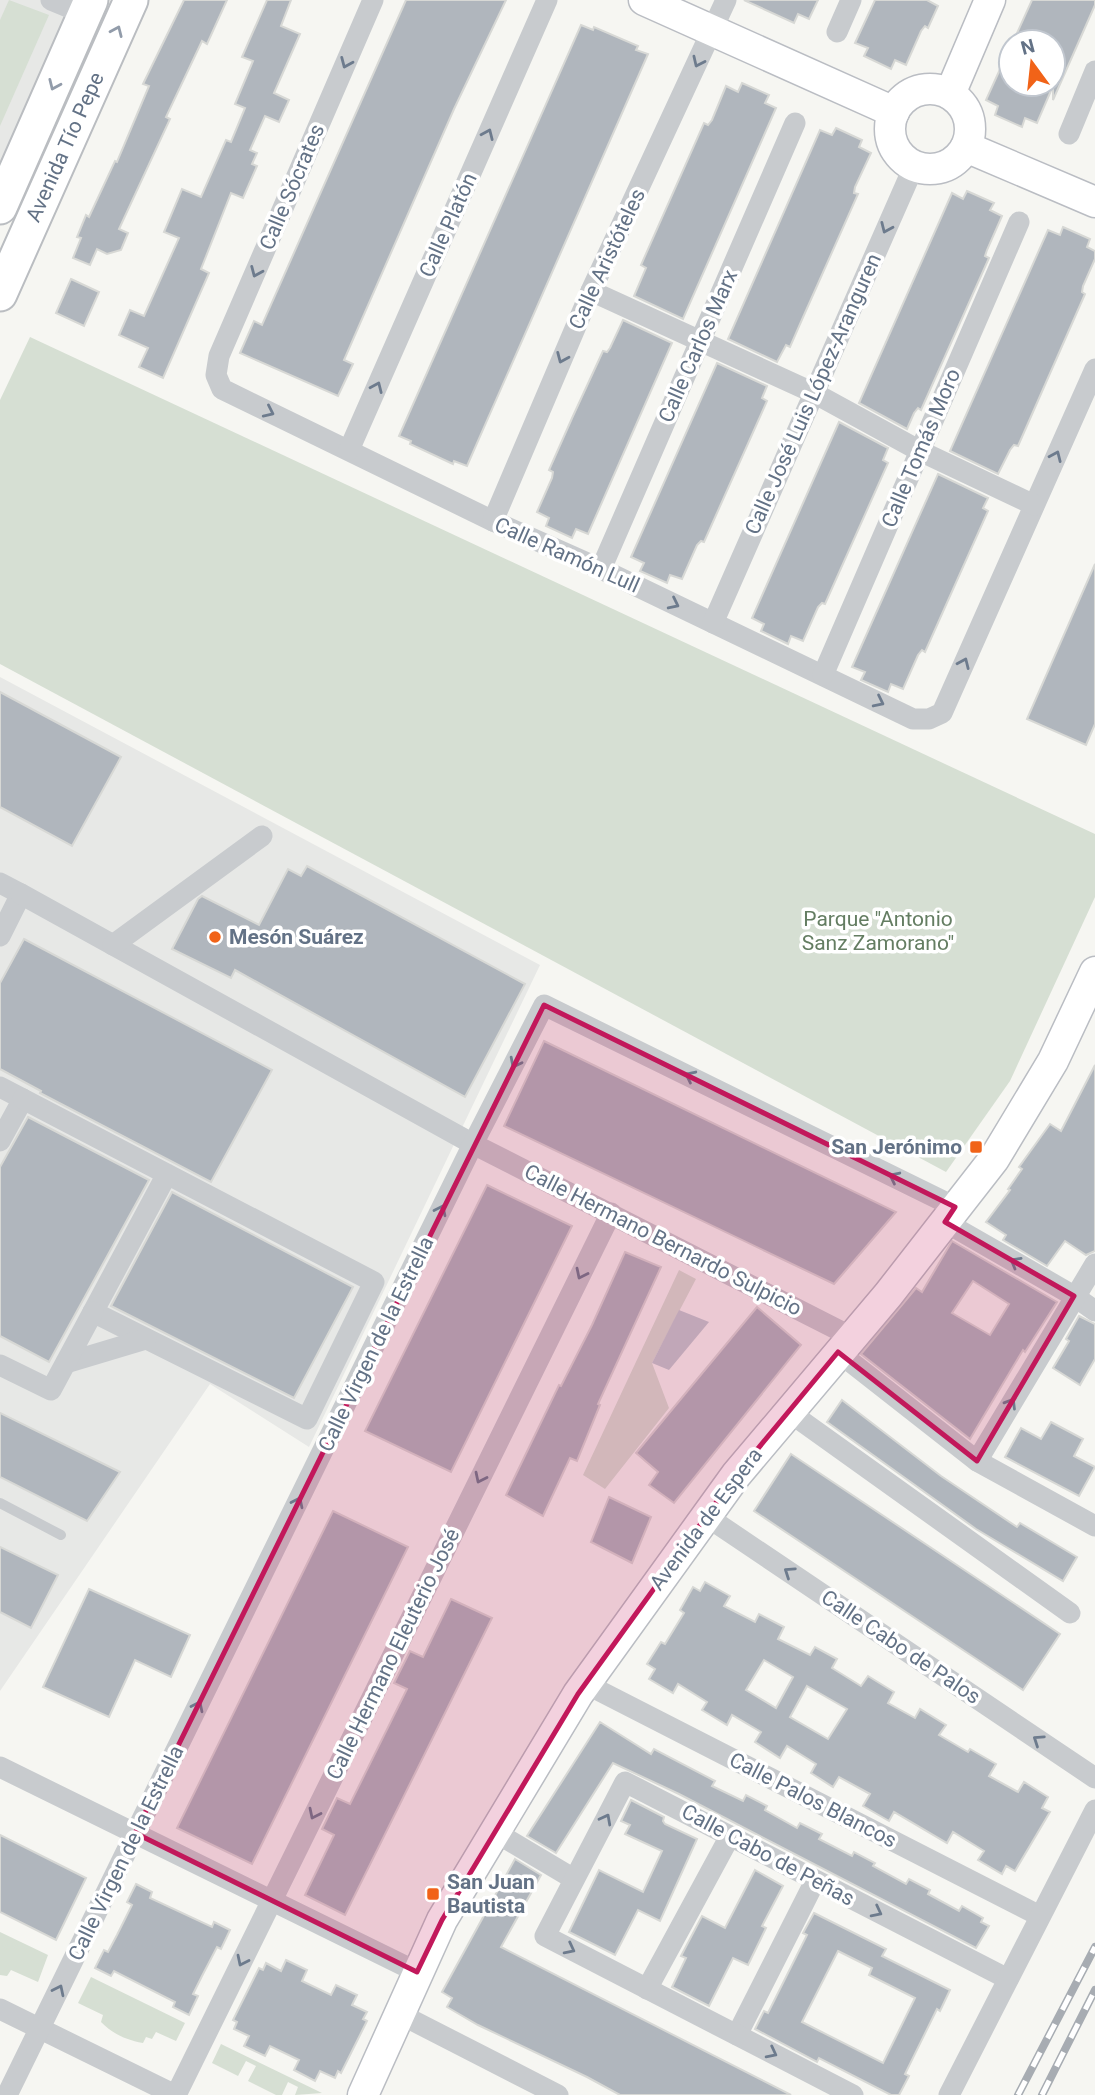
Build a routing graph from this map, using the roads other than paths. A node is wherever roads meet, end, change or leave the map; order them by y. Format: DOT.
graph roads {
  1 [pos="51,0"];
  2 [pos="131,0"];
  3 [pos="373,0"];
  4 [pos="547,0"];
  5 [pos="643,0"];
  6 [pos="726,0"];
  7 [pos="851,0"];
  8 [pos="990,0"];
  9 [pos="88,7"];
  10 [pos="713,31"];
  11 [pos="837,32"];
  12 [pos="1095,71"];
  13 [pos="950,94"];
  14 [pos="894,112"];
  15 [pos="795,123"];
  16 [pos="1069,134"];
  17 [pos="966,147"];
  18 [pos="914,166"];
  19 [pos="1095,202"];
  20 [pos="0,208"];
  21 [pos="1019,222"];
  22 [pos="591,291"];
  23 [pos="0,294"];
  24 [pos="700,340"];
  25 [pos="1095,369"];
  26 [pos="216,374"];
  27 [pos="814,393"];
  28 [pos="349,450"];
  29 [pos="920,451"];
  30 [pos="1034,505"];
  31 [pos="493,521"];
  32 [pos="601,569"];
  33 [pos="713,623"];
  34 [pos="822,675"];
  35 [pos="262,836"];
  36 [pos="0,883"];
  37 [pos="21,894"];
  38 [pos="0,936"];
  39 [pos="113,945"];
  40 [pos="1095,972"];
  41 [pos="0,1087"];
  42 [pos="23,1099"];
  43 [pos="0,1141"];
  44 [pos="473,1144"];
  45 [pos="167,1174"];
  46 [pos="611,1213"];
  47 [pos="950,1214"];
  48 [pos="1095,1264"];
  49 [pos="1074,1296"];
  50 [pos="1095,1311"];
  51 [pos="93,1312"];
  52 [pos="146,1339"];
  53 [pos="845,1344"];
  54 [pos="66,1363"];
  55 [pos="0,1365"];
  56 [pos="789,1412"];
  57 [pos="977,1461"];
  58 [pos="0,1503"];
  59 [pos="706,1516"];
  60 [pos="1095,1526"];
  61 [pos="61,1535"];
  62 [pos="1070,1613"];
  63 [pos="586,1684"];
  64 [pos="0,1767"];
  65 [pos="1095,1778"];
  66 [pos="1095,1810"];
  67 [pos="495,1832"];
  68 [pos="135,1833"];
  69 [pos="730,1836"];
  70 [pos="574,1879"];
  71 [pos="815,1881"];
  72 [pos="272,1900"];
  73 [pos="1040,1916"];
  74 [pos="416,1972"];
  75 [pos="1008,1979"];
  76 [pos="647,1989"];
  77 [pos="0,2009"];
  78 [pos="398,2013"];
  79 [pos="40,2029"];
  80 [pos="737,2035"];
  81 [pos="7,2095"];
  82 [pos="175,2095"];
  83 [pos="363,2095"];
  84 [pos="558,2095"];
  85 [pos="853,2095"];
  86 [pos="949,2095"];
  1 -- 9 [label="street"];
  23 -- 2 [label="main road, Avenida Tío Pepe, one-way"];
  3 -- 26 [label="street, Calle Sócrates, one-way"];
  28 -- 4 [label="street, Calle Platón, one-way"];
  5 -- 10 [label="street"];
  6 -- 10 [label="street, Calle Aristóteles"];
  7 -- 11 [label="street"];
  8 -- 13 [label="street"];
  9 -- 20 [label="main road, Avenida Tío Pepe, one-way"];
  10 -- 14 [label="street"];
  10 -- 22 [label="street, Calle Aristóteles, one-way"];
  12 -- 16 [label="street"];
  13 -- 14 [label="street"];
  13 -- 17 [label="street"];
  14 -- 18 [label="street"];
  15 -- 24 [label="street, Calle Carlos Marx"];
  17 -- 18 [label="street"];
  17 -- 19 [label="street"];
  18 -- 27 [label="street, Calle José Luis López-Aranguren, one-way"];
  21 -- 29 [label="street, Calle Tomás Moro"];
  22 -- 24 [label="street"];
  22 -- 31 [label="street, Calle Aristóteles, one-way"];
  24 -- 27 [label="street"];
  24 -- 32 [label="street, Calle Carlos Marx"];
  30 -- 25 [label="street, one-way"];
  26 -- 28 [label="street, Calle Ramón Lull, one-way"];
  27 -- 29 [label="street"];
  27 -- 33 [label="street, Calle José Luis López-Aranguren"];
  28 -- 31 [label="street, Calle Ramón Lull"];
  29 -- 30 [label="street"];
  29 -- 34 [label="street, Calle Tomás Moro"];
  34 -- 30 [label="street, Calle Ramón Lull, one-way"];
  31 -- 32 [label="street, Calle Ramón Lull"];
  32 -- 33 [label="street, Calle Ramón Lull, one-way"];
  33 -- 34 [label="street, Calle Ramón Lull"];
  35 -- 39 [label="street"];
  36 -- 37 [label="street, Calle Hermano Bernardo Sulpicio"];
  37 -- 38 [label="street"];
  37 -- 39 [label="street, Calle Hermano Bernardo Sulpicio"];
  39 -- 44 [label="street, Calle Hermano Bernardo Sulpicio"];
  40 -- 47 [label="street, Avenida de Espera"];
  41 -- 42 [label="street"];
  42 -- 43 [label="street"];
  42 -- 45 [label="street"];
  44 -- 46 [label="street, Calle Hermano Bernardo Sulpicio"];
  47 -- 44 [label="street, Calle Virgen de la Estrella, one-way"];
  68 -- 44 [label="street, Calle Virgen de la Estrella, one-way"];
  45 -- 51 [label="street"];
  45 -- 52 [label="street"];
  46 -- 53 [label="street, Calle Hermano Bernardo Sulpicio"];
  46 -- 72 [label="street, Calle Hermano Eleuterio José, one-way"];
  49 -- 47 [label="street, one-way"];
  47 -- 53 [label="street, Avenida de Espera"];
  48 -- 49 [label="street"];
  49 -- 50 [label="street"];
  57 -- 49 [label="street, one-way"];
  51 -- 52 [label="street"];
  51 -- 54 [label="street"];
  52 -- 54 [label="street"];
  53 -- 56 [label="street, Avenida de Espera"];
  53 -- 57 [label="street, Calle Hermano Bernardo Sulpicio"];
  54 -- 55 [label="street"];
  56 -- 59 [label="street, Avenida de Espera"];
  56 -- 62 [label="street"];
  57 -- 60 [label="street, Calle Hermano Bernardo Sulpicio"];
  58 -- 61 [label="lane"];
  59 -- 63 [label="street, Avenida de Espera"];
  65 -- 59 [label="street, Calle Cabo de Palos, one-way"];
  63 -- 67 [label="street, Avenida de Espera"];
  63 -- 73 [label="street, Calle Palos Blancos"];
  64 -- 68 [label="street"];
  66 -- 73 [label="street"];
  67 -- 70 [label="street"];
  67 -- 74 [label="street, Avenida de Espera"];
  68 -- 72 [label="street"];
  79 -- 68 [label="street, Calle Virgen de la Estrella, one-way"];
  70 -- 69 [label="street, Calle Cabo de Peñas, one-way"];
  69 -- 71 [label="street, Calle Cabo de Peñas"];
  69 -- 76 [label="street"];
  70 -- 76 [label="street, Calle Cabo de Peñas, one-way"];
  71 -- 75 [label="street, Calle Cabo de Peñas, one-way"];
  71 -- 80 [label="street"];
  72 -- 74 [label="street"];
  72 -- 82 [label="street, Calle Hermano Eleuterio José, one-way"];
  73 -- 75 [label="street"];
  74 -- 78 [label="street, Avenida de Espera"];
  75 -- 86 [label="street"];
  76 -- 80 [label="street, Calle Cabo de Peñas"];
  77 -- 79 [label="street"];
  78 -- 83 [label="street, Avenida de Espera"];
  78 -- 84 [label="street"];
  79 -- 81 [label="street, Calle Virgen de la Estrella"];
  79 -- 82 [label="street"];
  80 -- 85 [label="street, Calle Cabo de Peñas, one-way"];
}
